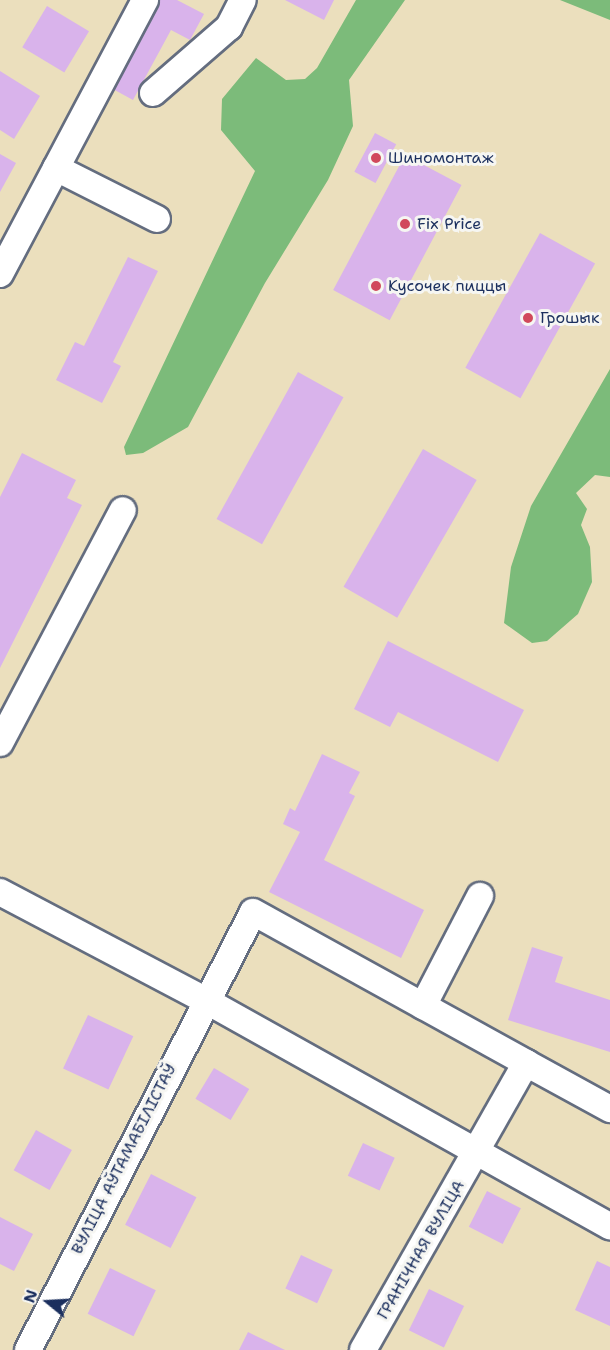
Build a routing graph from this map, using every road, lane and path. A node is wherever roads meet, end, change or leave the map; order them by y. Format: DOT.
graph roads {
  1 [pos="145,0"];
  2 [pos="243,0"];
  3 [pos="153,93"];
  4 [pos="56,168"];
  5 [pos="157,219"];
  6 [pos="0,274"];
  7 [pos="123,510"];
  8 [pos="0,743"];
  9 [pos="0,892"];
  10 [pos="480,896"];
  11 [pos="205,1000"];
  12 [pos="423,1006"];
  13 [pos="526,1063"];
  14 [pos="610,1109"];
  15 [pos="478,1150"];
  16 [pos="610,1226"];
  17 [pos="28,1350"];
  18 [pos="363,1350"];
  1 -- 4 [label="street"];
  2 -- 3 [label="street"];
  4 -- 5 [label="street"];
  4 -- 6 [label="street"];
  7 -- 8 [label="street"];
  9 -- 11 [label="street"];
  10 -- 12 [label="street"];
  11 -- 12 [label="street, ВУЛІЦА АЎТАМАБІЛІСТАЎ"];
  11 -- 15 [label="street"];
  11 -- 17 [label="street, ВУЛІЦА АЎТАМАБІЛІСТАЎ"];
  12 -- 13 [label="street"];
  13 -- 14 [label="street"];
  13 -- 15 [label="street, ГРАНІЧНАЯ ВУЛІЦА"];
  15 -- 16 [label="street"];
  15 -- 18 [label="street, ГРАНІЧНАЯ ВУЛІЦА"];
}
